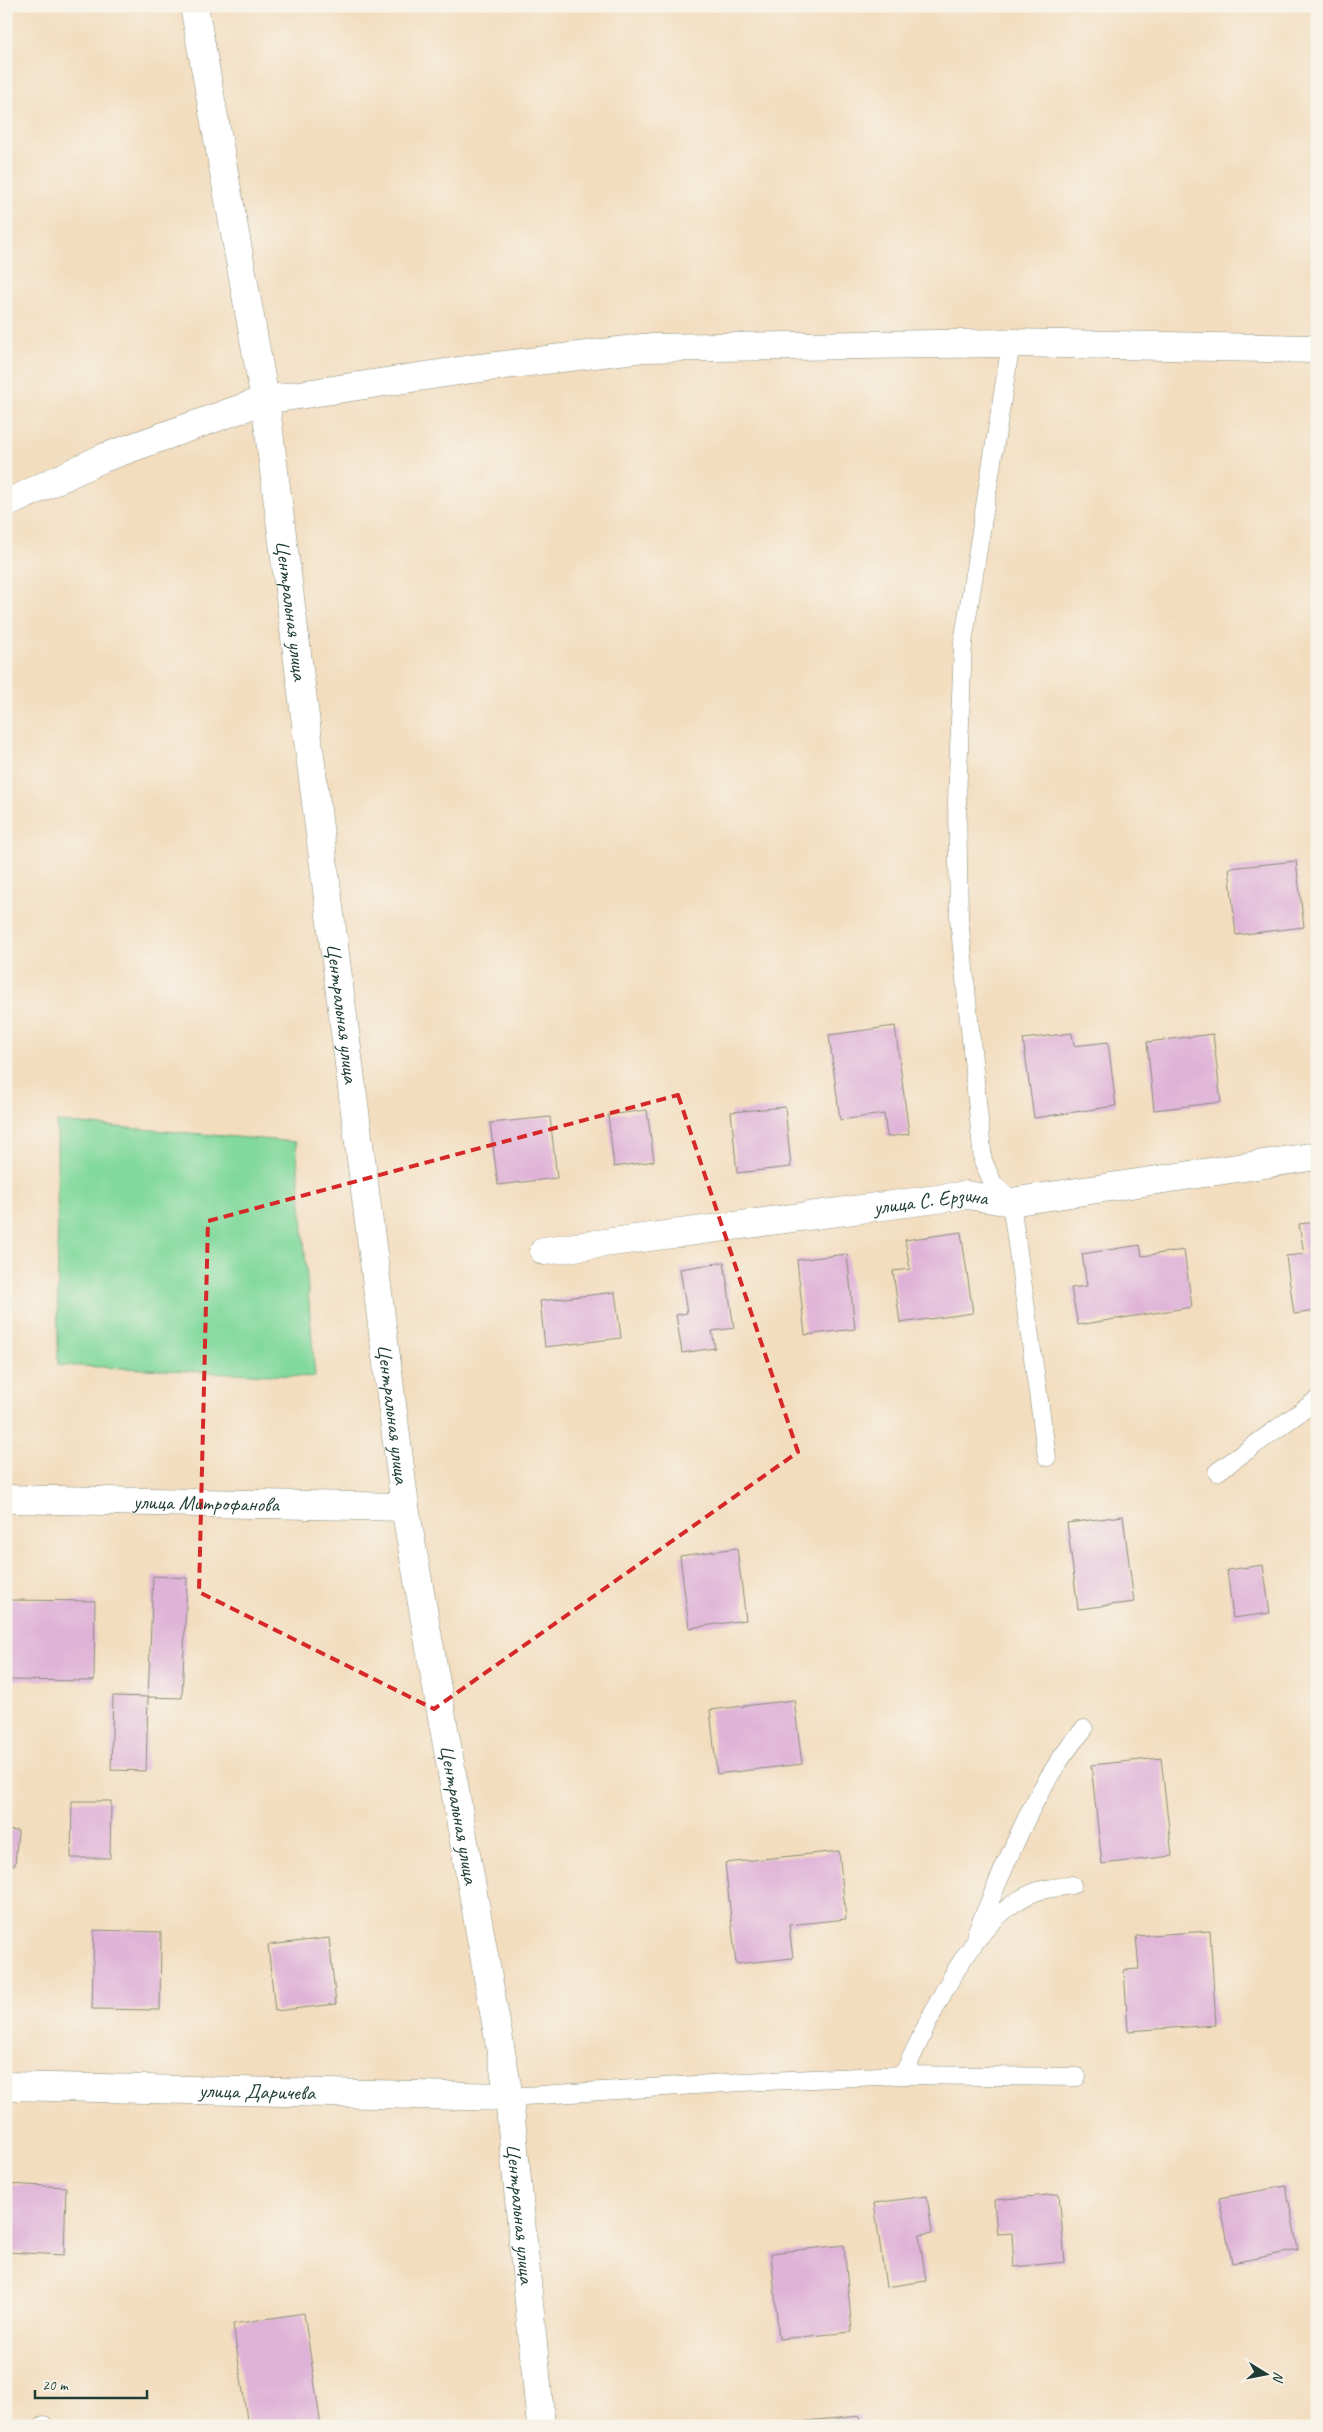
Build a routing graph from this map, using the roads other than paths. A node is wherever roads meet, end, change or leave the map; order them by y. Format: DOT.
graph roads {
  1 [pos="194,6"];
  2 [pos="1011,344"];
  3 [pos="1317,349"];
  4 [pos="265,400"];
  5 [pos="6,504"];
  6 [pos="1317,1156"];
  7 [pos="1010,1202"];
  8 [pos="544,1251"];
  9 [pos="1317,1400"];
  10 [pos="1047,1457"];
  11 [pos="1217,1472"];
  12 [pos="6,1499"];
  13 [pos="405,1507"];
  14 [pos="1084,1729"];
  15 [pos="1072,1885"];
  16 [pos="967,1952"];
  17 [pos="903,2075"];
  18 [pos="1077,2077"];
  19 [pos="6,2086"];
  20 [pos="508,2097"];
  21 [pos="541,2426"];
  1 -- 4 [label="street, Центральная улица"];
  2 -- 3 [label="street"];
  2 -- 4 [label="street"];
  2 -- 7 [label="lane"];
  4 -- 5 [label="street"];
  4 -- 13 [label="street, Центральная улица"];
  6 -- 7 [label="street, улица С. Ерзина"];
  7 -- 8 [label="street, улица С. Ерзина"];
  7 -- 10 [label="lane"];
  9 -- 11 [label="lane"];
  12 -- 13 [label="street, улица Митрофанова"];
  13 -- 20 [label="street, Центральная улица"];
  14 -- 16 [label="lane"];
  15 -- 16 [label="lane"];
  16 -- 17 [label="lane"];
  17 -- 18 [label="lane"];
  17 -- 20 [label="lane"];
  19 -- 20 [label="street, улица Даричева"];
  20 -- 21 [label="street, Центральная улица"];
}
